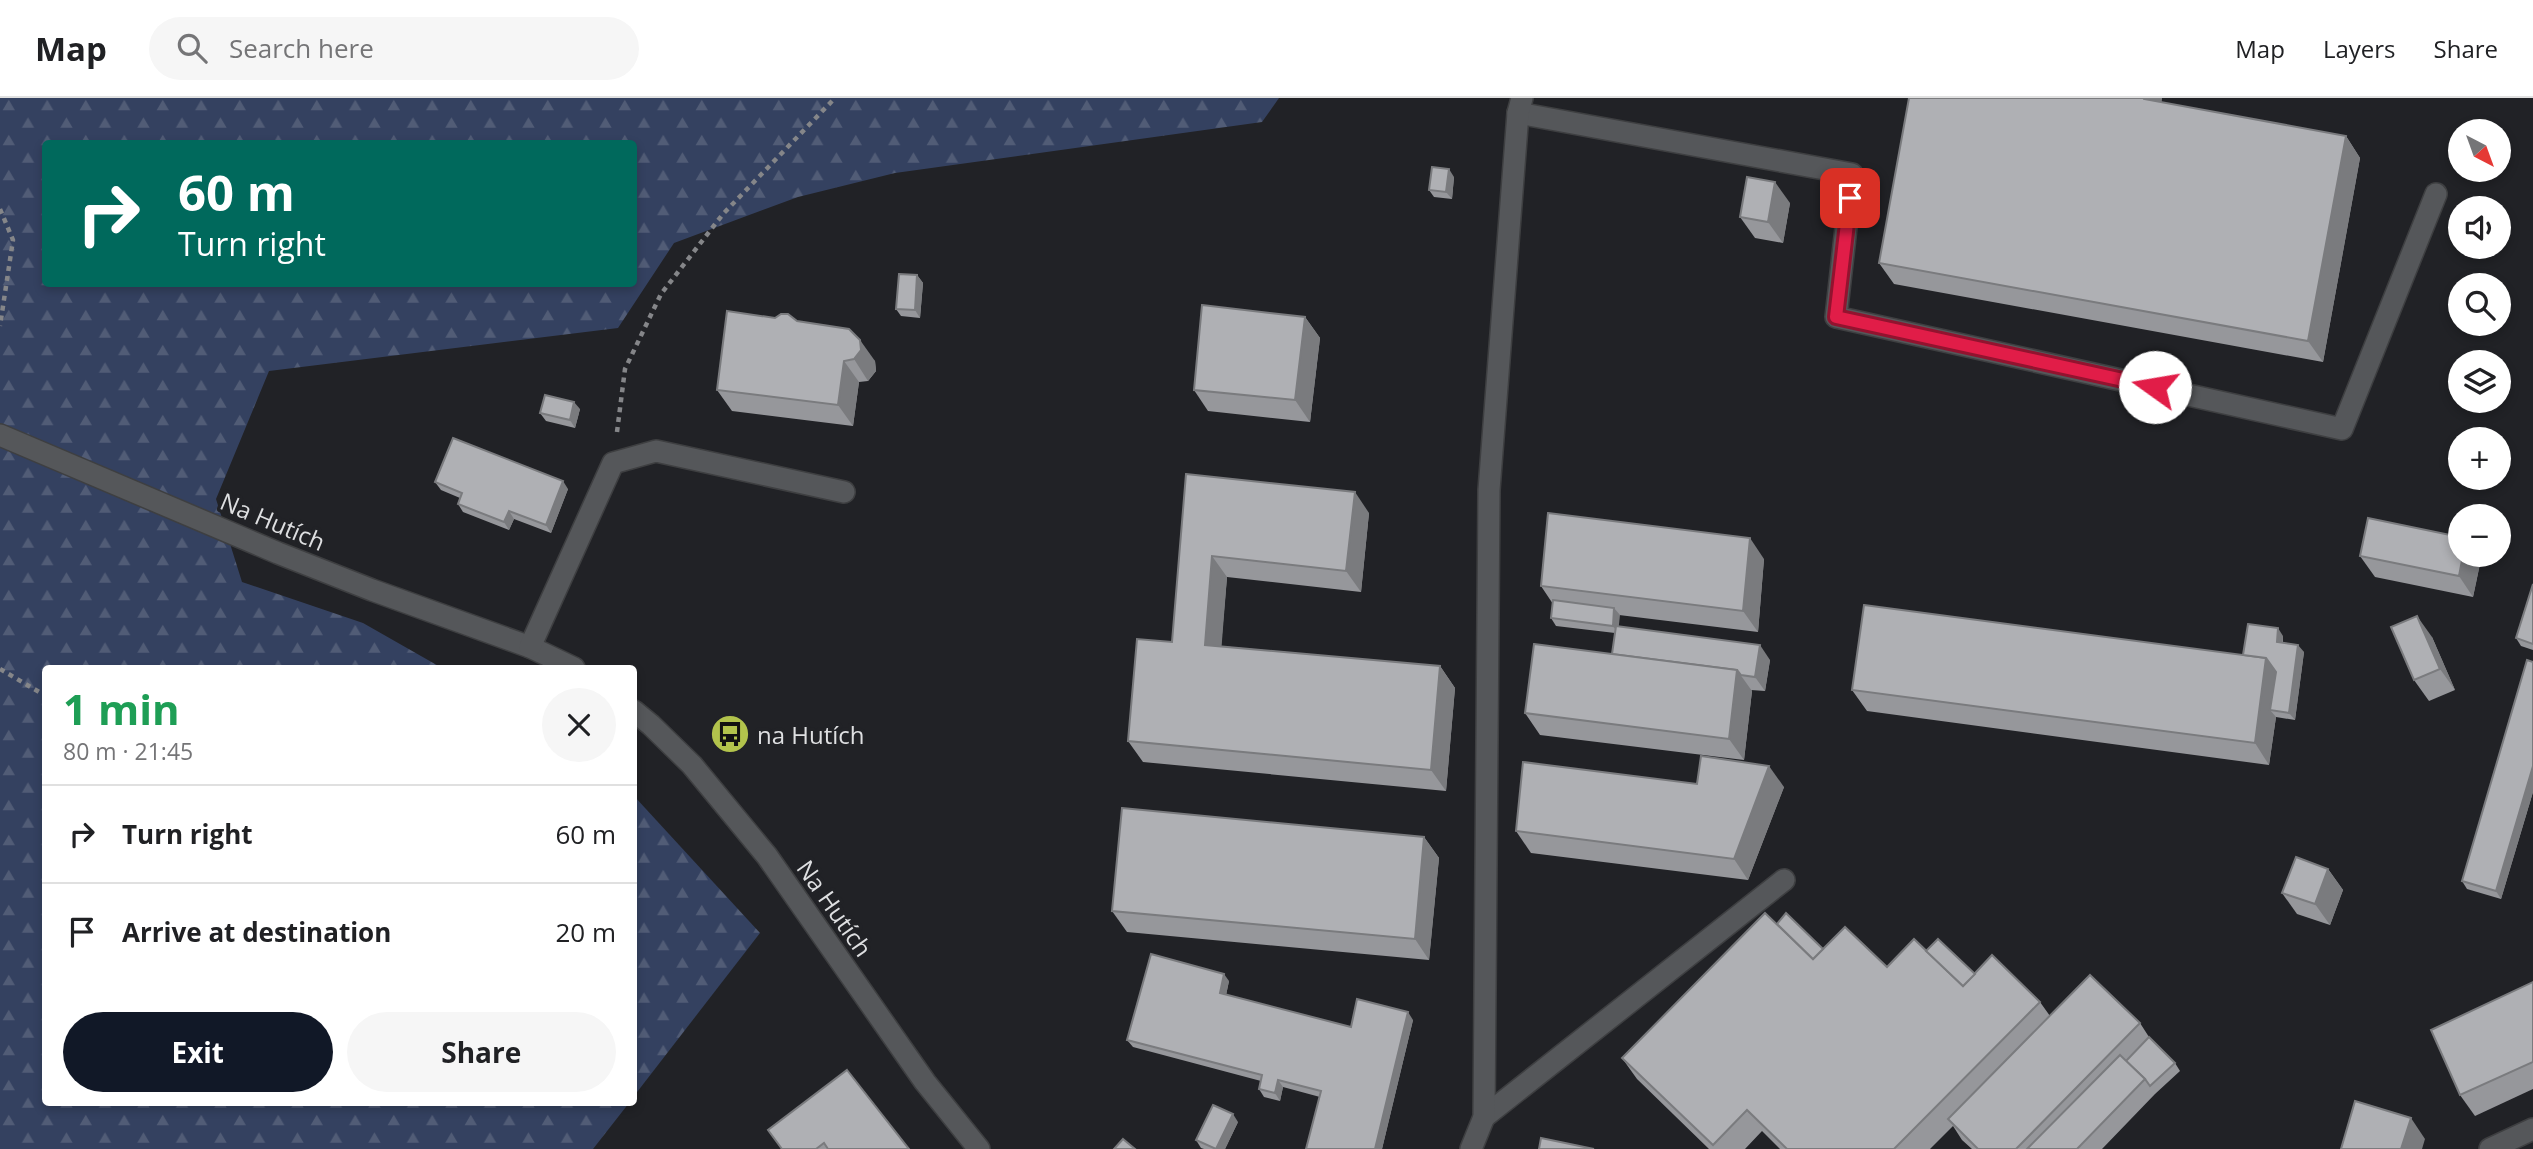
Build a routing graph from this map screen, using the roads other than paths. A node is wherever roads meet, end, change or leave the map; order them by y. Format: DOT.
graph roads {
  1 [pos="1520,105"];
  2 [pos="2436,194"];
  3 [pos="0,435"];
  4 [pos="844,492"];
  5 [pos="530,647"];
  6 [pos="568,665"];
  7 [pos="637,713"];
  8 [pos="1784,880"];
  9 [pos="1484,1116"];
  10 [pos="2533,1129"];
  11 [pos="979,1149"];
  12 [pos="1471,1149"];
  13 [pos="2490,1149"];
  1 -- 2 [label="street"];
  1 -- 9 [label="street"];
  3 -- 5 [label="street, Na Hutích"];
  4 -- 5 [label="street"];
  5 -- 6 [label="street, Na Hutích"];
  7 -- 11 [label="street, Na Hutích"];
  8 -- 9 [label="street"];
  9 -- 12 [label="street"];
  10 -- 13 [label="street"];
}
